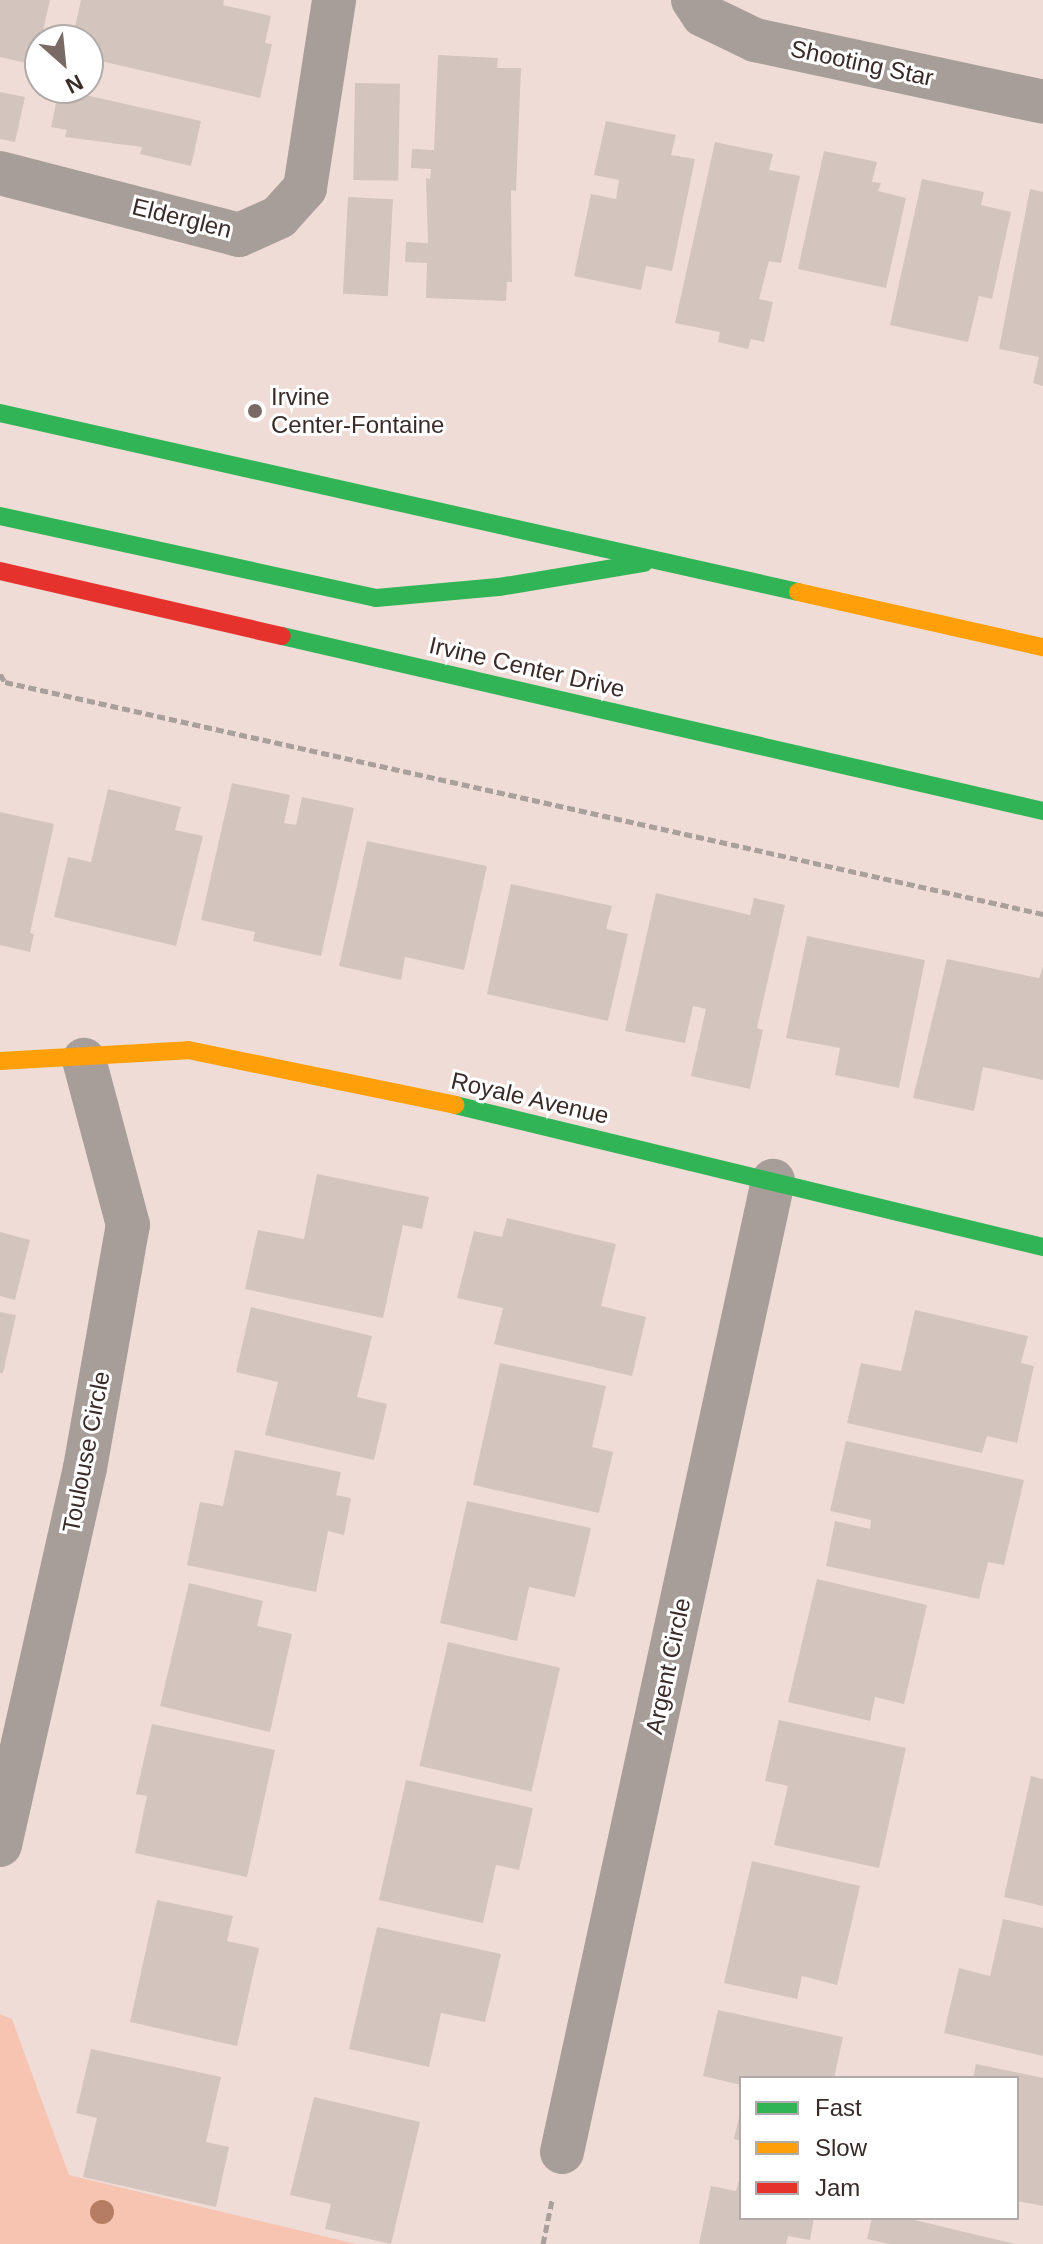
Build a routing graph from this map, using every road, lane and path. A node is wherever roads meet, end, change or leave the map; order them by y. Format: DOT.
graph roads {
  1 [pos="334,0"];
  2 [pos="693,0"];
  3 [pos="1043,102"];
  4 [pos="0,173"];
  5 [pos="0,413"];
  6 [pos="0,516"];
  7 [pos="666,560"];
  8 [pos="0,571"];
  9 [pos="1043,647"];
  10 [pos="0,674"];
  11 [pos="1043,811"];
  12 [pos="1043,914"];
  13 [pos="84,1060"];
  14 [pos="0,1061"];
  15 [pos="773,1181"];
  16 [pos="1043,1247"];
  17 [pos="0,1845"];
  18 [pos="562,2152"];
  1 -- 4 [label="street, Elderglen"];
  2 -- 3 [label="street, Shooting Star"];
  5 -- 7 [label="main road"];
  6 -- 7 [label="main road"];
  7 -- 9 [label="main road"];
  8 -- 11 [label="main road, Irvine Center Drive"];
  10 -- 12 [label="path"];
  13 -- 14 [label="main road, Royale Avenue"];
  13 -- 15 [label="main road, Royale Avenue"];
  13 -- 17 [label="street, Toulouse Circle"];
  15 -- 16 [label="main road, Royale Avenue"];
  15 -- 18 [label="street, Argent Circle"];
}
